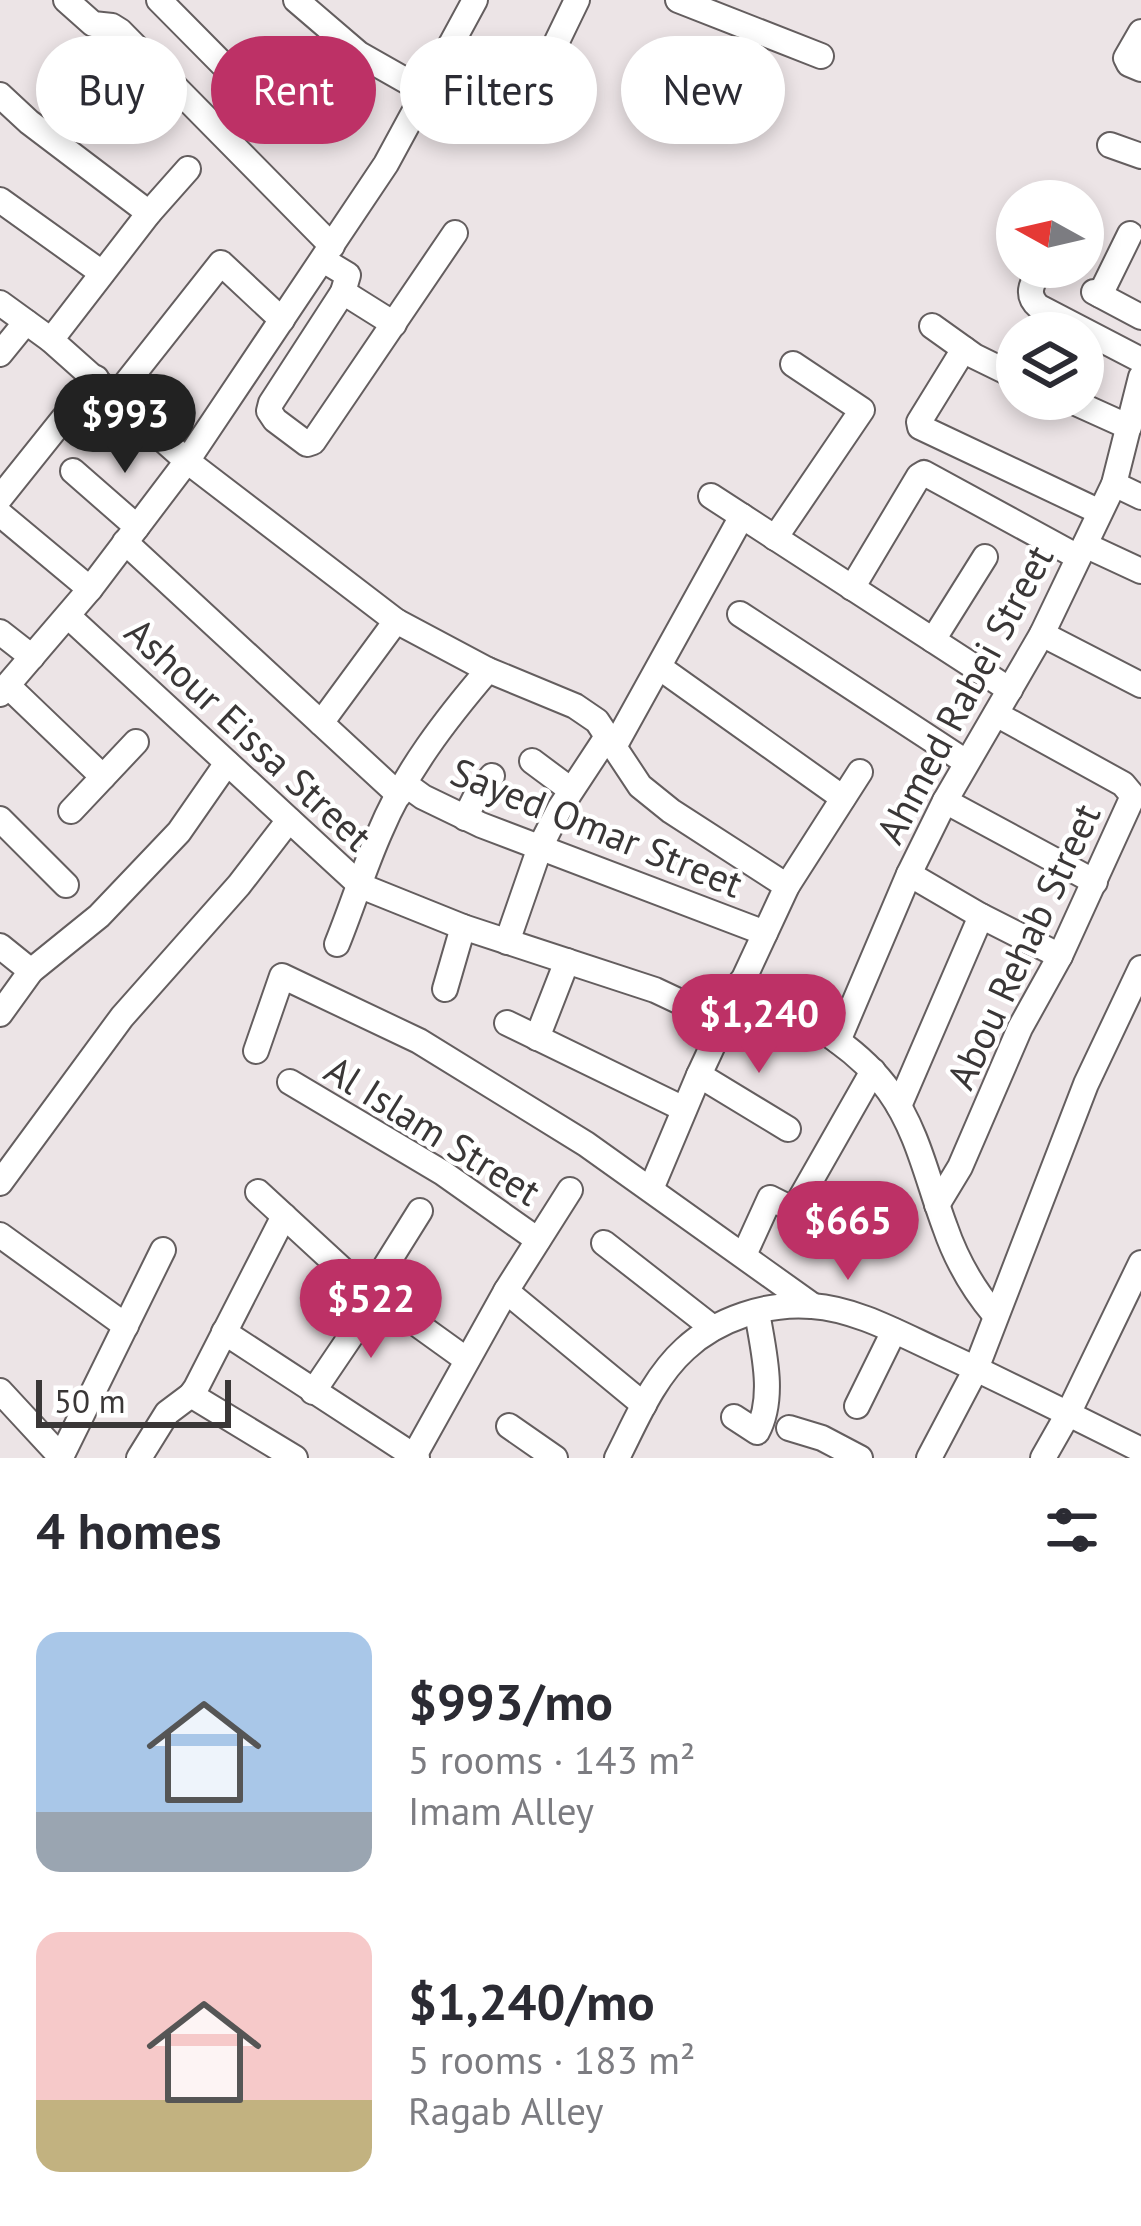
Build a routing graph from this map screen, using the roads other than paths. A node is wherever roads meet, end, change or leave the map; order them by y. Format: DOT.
graph roads {
  1 [pos="66,0"];
  2 [pos="159,0"];
  3 [pos="296,0"];
  4 [pos="475,0"];
  5 [pos="578,0"];
  6 [pos="678,0"];
  7 [pos="93,9"];
  8 [pos="1141,32"];
  9 [pos="456,36"];
  10 [pos="561,36"];
  11 [pos="211,52"];
  12 [pos="821,56"];
  13 [pos="1141,69"];
  14 [pos="400,72"];
  15 [pos="0,95"];
  16 [pos="400,139"];
  17 [pos="1110,145"];
  18 [pos="1141,156"];
  19 [pos="188,169"];
  20 [pos="0,200"];
  21 [pos="148,213"];
  22 [pos="455,233"];
  23 [pos="1130,234"];
  24 [pos="327,253"];
  25 [pos="103,274"];
  26 [pos="1032,288"];
  27 [pos="344,292"];
  28 [pos="0,303"];
  29 [pos="1141,317"];
  30 [pos="282,320"];
  31 [pos="26,322"];
  32 [pos="394,323"];
  33 [pos="932,326"];
  34 [pos="51,340"];
  35 [pos="964,349"];
  36 [pos="0,354"];
  37 [pos="1141,360"];
  38 [pos="793,364"];
  39 [pos="996,366"];
  40 [pos="1141,377"];
  41 [pos="96,378"];
  42 [pos="116,396"];
  43 [pos="1104,407"];
  44 [pos="1135,414"];
  45 [pos="187,461"];
  46 [pos="73,471"];
  47 [pos="1114,484"];
  48 [pos="711,496"];
  49 [pos="1141,497"];
  50 [pos="0,498"];
  51 [pos="1100,512"];
  52 [pos="0,514"];
  53 [pos="742,516"];
  54 [pos="131,535"];
  55 [pos="775,538"];
  56 [pos="1082,551"];
  57 [pos="985,557"];
  58 [pos="1141,571"];
  59 [pos="852,588"];
  60 [pos="90,590"];
  61 [pos="740,614"];
  62 [pos="68,616"];
  63 [pos="396,621"];
  64 [pos="0,632"];
  65 [pos="1042,634"];
  66 [pos="933,640"];
  67 [pos="32,656"];
  68 [pos="659,667"];
  69 [pos="488,670"];
  70 [pos="1141,685"];
  71 [pos="4,690"];
  72 [pos="1010,690"];
  73 [pos="996,714"];
  74 [pos="320,722"];
  75 [pos="611,741"];
  76 [pos="136,742"];
  77 [pos="532,761"];
  78 [pos="967,762"];
  79 [pos="227,763"];
  80 [pos="860,772"];
  81 [pos="492,776"];
  82 [pos="103,777"];
  83 [pos="402,789"];
  84 [pos="571,790"];
  85 [pos="842,798"];
  86 [pos="945,801"];
  87 [pos="70,811"];
  88 [pos="465,818"];
  89 [pos="0,819"];
  90 [pos="289,820"];
  91 [pos="540,847"];
  92 [pos="909,874"];
  93 [pos="1095,882"];
  94 [pos="66,886"];
  95 [pos="361,886"];
  96 [pos="787,886"];
  97 [pos="981,916"];
  98 [pos="463,927"];
  99 [pos="764,933"];
  100 [pos="508,942"];
  101 [pos="337,944"];
  102 [pos="0,946"];
  103 [pos="1060,956"];
  104 [pos="567,961"];
  105 [pos="1141,968"];
  106 [pos="31,970"];
  107 [pos="742,982"];
  108 [pos="445,989"];
  109 [pos="0,1014"];
  110 [pos="723,1022"];
  111 [pos="507,1023"];
  112 [pos="537,1037"];
  113 [pos="838,1041"];
  114 [pos="256,1051"];
  115 [pos="873,1071"];
  116 [pos="699,1075"];
  117 [pos="290,1082"];
  118 [pos="899,1106"];
  119 [pos="684,1109"];
  120 [pos="788,1129"];
  121 [pos="0,1183"];
  122 [pos="651,1189"];
  123 [pos="570,1190"];
  124 [pos="259,1192"];
  125 [pos="937,1205"];
  126 [pos="420,1211"];
  127 [pos="284,1216"];
  128 [pos="0,1235"];
  129 [pos="538,1240"];
  130 [pos="604,1244"];
  131 [pos="163,1250"];
  132 [pos="744,1255"];
  133 [pos="1141,1263"];
  134 [pos="506,1291"];
  135 [pos="374,1293"];
  136 [pos="813,1306"];
  137 [pos="757,1312"];
  138 [pos="994,1316"];
  139 [pos="126,1325"];
  140 [pos="713,1328"];
  141 [pos="894,1331"];
  142 [pos="224,1332"];
  143 [pos="467,1360"];
  144 [pos="976,1369"];
  145 [pos="314,1392"];
  146 [pos="191,1395"];
  147 [pos="1,1396"];
  148 [pos="644,1405"];
  149 [pos="857,1406"];
  150 [pos="1068,1414"];
  151 [pos="734,1417"];
  152 [pos="509,1426"];
  153 [pos="789,1428"];
  154 [pos="1140,1448"];
  155 [pos="416,1457"];
  156 [pos="61,1458"];
  157 [pos="139,1458"];
  158 [pos="295,1458"];
  159 [pos="555,1458"];
  160 [pos="617,1458"];
  161 [pos="860,1458"];
  162 [pos="929,1458"];
  163 [pos="1043,1458"];
  1 -- 7 [label="street"];
  2 -- 11 [label="street"];
  3 -- 14 [label="street"];
  4 -- 9 [label="street"];
  5 -- 10 [label="street"];
  6 -- 12 [label="street"];
  7 -- 24 [label="street"];
  8 -- 13 [label="street"];
  15 -- 21 [label="street"];
  16 -- 24 [label="street"];
  17 -- 18 [label="street"];
  19 -- 21 [label="street"];
  20 -- 25 [label="street"];
  21 -- 25 [label="street"];
  22 -- 32 [label="street"];
  23 -- 29 [label="street"];
  24 -- 27 [label="street"];
  24 -- 30 [label="street"];
  25 -- 34 [label="street"];
  26 -- 37 [label="street"];
  27 -- 32 [label="street"];
  27 -- 32 [label="street"];
  28 -- 31 [label="street"];
  30 -- 42 [label="street"];
  30 -- 45 [label="street"];
  31 -- 34 [label="street"];
  31 -- 36 [label="street"];
  33 -- 35 [label="street"];
  34 -- 41 [label="street"];
  35 -- 39 [label="street"];
  35 -- 51 [label="street"];
  38 -- 55 [label="street"];
  40 -- 44 [label="street, Ahmed Rabei Street"];
  41 -- 42 [label="street"];
  41 -- 50 [label="street"];
  42 -- 45 [label="street"];
  43 -- 44 [label="street"];
  44 -- 47 [label="street, Ahmed Rabei Street"];
  45 -- 54 [label="street"];
  45 -- 63 [label="street"];
  46 -- 54 [label="street, Sayed Omar Street"];
  47 -- 49 [label="street"];
  47 -- 51 [label="street, Ahmed Rabei Street"];
  48 -- 53 [label="street"];
  51 -- 56 [label="street, Ahmed Rabei Street"];
  52 -- 60 [label="street"];
  53 -- 55 [label="street"];
  53 -- 68 [label="street"];
  54 -- 60 [label="street"];
  54 -- 74 [label="street, Sayed Omar Street"];
  55 -- 59 [label="street"];
  56 -- 58 [label="street"];
  56 -- 59 [label="street"];
  56 -- 65 [label="street, Ahmed Rabei Street"];
  57 -- 66 [label="street"];
  59 -- 66 [label="street"];
  60 -- 62 [label="street"];
  61 -- 78 [label="street"];
  62 -- 67 [label="street"];
  62 -- 79 [label="street, Ashour Eissa Street"];
  63 -- 69 [label="street"];
  63 -- 74 [label="street"];
  64 -- 67 [label="street"];
  65 -- 70 [label="street"];
  65 -- 72 [label="street, Ahmed Rabei Street"];
  66 -- 72 [label="street"];
  67 -- 71 [label="street"];
  68 -- 75 [label="street"];
  68 -- 85 [label="street"];
  69 -- 75 [label="street"];
  69 -- 83 [label="street"];
  71 -- 82 [label="street"];
  72 -- 73 [label="street, Ahmed Rabei Street"];
  73 -- 78 [label="street, Ahmed Rabei Street"];
  73 -- 93 [label="street, Abou Rehab Street"];
  74 -- 83 [label="street, Sayed Omar Street"];
  75 -- 84 [label="street"];
  75 -- 96 [label="street"];
  76 -- 82 [label="street"];
  77 -- 84 [label="street"];
  78 -- 86 [label="street, Ahmed Rabei Street"];
  79 -- 90 [label="street, Ashour Eissa Street"];
  79 -- 106 [label="street"];
  80 -- 85 [label="street"];
  81 -- 88 [label="street"];
  82 -- 87 [label="street"];
  83 -- 88 [label="street, Sayed Omar Street"];
  83 -- 95 [label="street"];
  84 -- 91 [label="street"];
  85 -- 96 [label="street"];
  86 -- 92 [label="street, Ahmed Rabei Street"];
  86 -- 93 [label="street"];
  88 -- 91 [label="street, Sayed Omar Street"];
  89 -- 94 [label="street"];
  90 -- 95 [label="street, Ashour Eissa Street"];
  90 -- 121 [label="street"];
  91 -- 99 [label="street, Sayed Omar Street"];
  91 -- 100 [label="street"];
  92 -- 97 [label="street"];
  92 -- 113 [label="street, Ahmed Rabei Street"];
  93 -- 103 [label="street, Abou Rehab Street"];
  95 -- 98 [label="street, Ashour Eissa Street"];
  95 -- 101 [label="street"];
  96 -- 99 [label="street"];
  97 -- 103 [label="street"];
  97 -- 118 [label="street"];
  98 -- 100 [label="street, Ashour Eissa Street"];
  98 -- 108 [label="street"];
  99 -- 107 [label="street"];
  100 -- 104 [label="street, Ashour Eissa Street"];
  102 -- 106 [label="street"];
  103 -- 125 [label="street, Abou Rehab Street"];
  104 -- 110 [label="street, Ashour Eissa Street"];
  104 -- 112 [label="street"];
  105 -- 138 [label="street"];
  106 -- 109 [label="street"];
  107 -- 110 [label="street"];
  107 -- 113 [label="street"];
  110 -- 116 [label="street"];
  111 -- 112 [label="street"];
  112 -- 119 [label="street"];
  113 -- 115 [label="street"];
  114 -- 122 [label="street"];
  115 -- 118 [label="street"];
  115 -- 132 [label="street"];
  116 -- 119 [label="street"];
  116 -- 120 [label="street"];
  117 -- 129 [label="street, Al Islam Street"];
  118 -- 125 [label="street"];
  119 -- 122 [label="street"];
  122 -- 132 [label="street"];
  123 -- 129 [label="street"];
  124 -- 127 [label="street"];
  125 -- 138 [label="street"];
  126 -- 135 [label="street"];
  127 -- 135 [label="street"];
  127 -- 142 [label="street"];
  128 -- 139 [label="street"];
  129 -- 134 [label="street"];
  130 -- 140 [label="street"];
  131 -- 139 [label="street"];
  132 -- 136 [label="street"];
  133 -- 150 [label="street"];
  134 -- 143 [label="street"];
  134 -- 148 [label="street"];
  135 -- 143 [label="street"];
  135 -- 145 [label="street"];
  136 -- 137 [label="street"];
  136 -- 141 [label="street"];
  137 -- 140 [label="street"];
  137 -- 151 [label="street"];
  138 -- 144 [label="street"];
  139 -- 156 [label="street"];
  140 -- 148 [label="street"];
  141 -- 144 [label="street"];
  141 -- 149 [label="street"];
  142 -- 145 [label="street"];
  142 -- 146 [label="street"];
  143 -- 155 [label="street"];
  144 -- 150 [label="street"];
  144 -- 162 [label="street"];
  145 -- 155 [label="street"];
  146 -- 157 [label="street"];
  146 -- 158 [label="street"];
  147 -- 156 [label="street"];
  148 -- 160 [label="street"];
  150 -- 154 [label="street"];
  150 -- 163 [label="street"];
  152 -- 159 [label="street"];
  153 -- 161 [label="street"];
}
